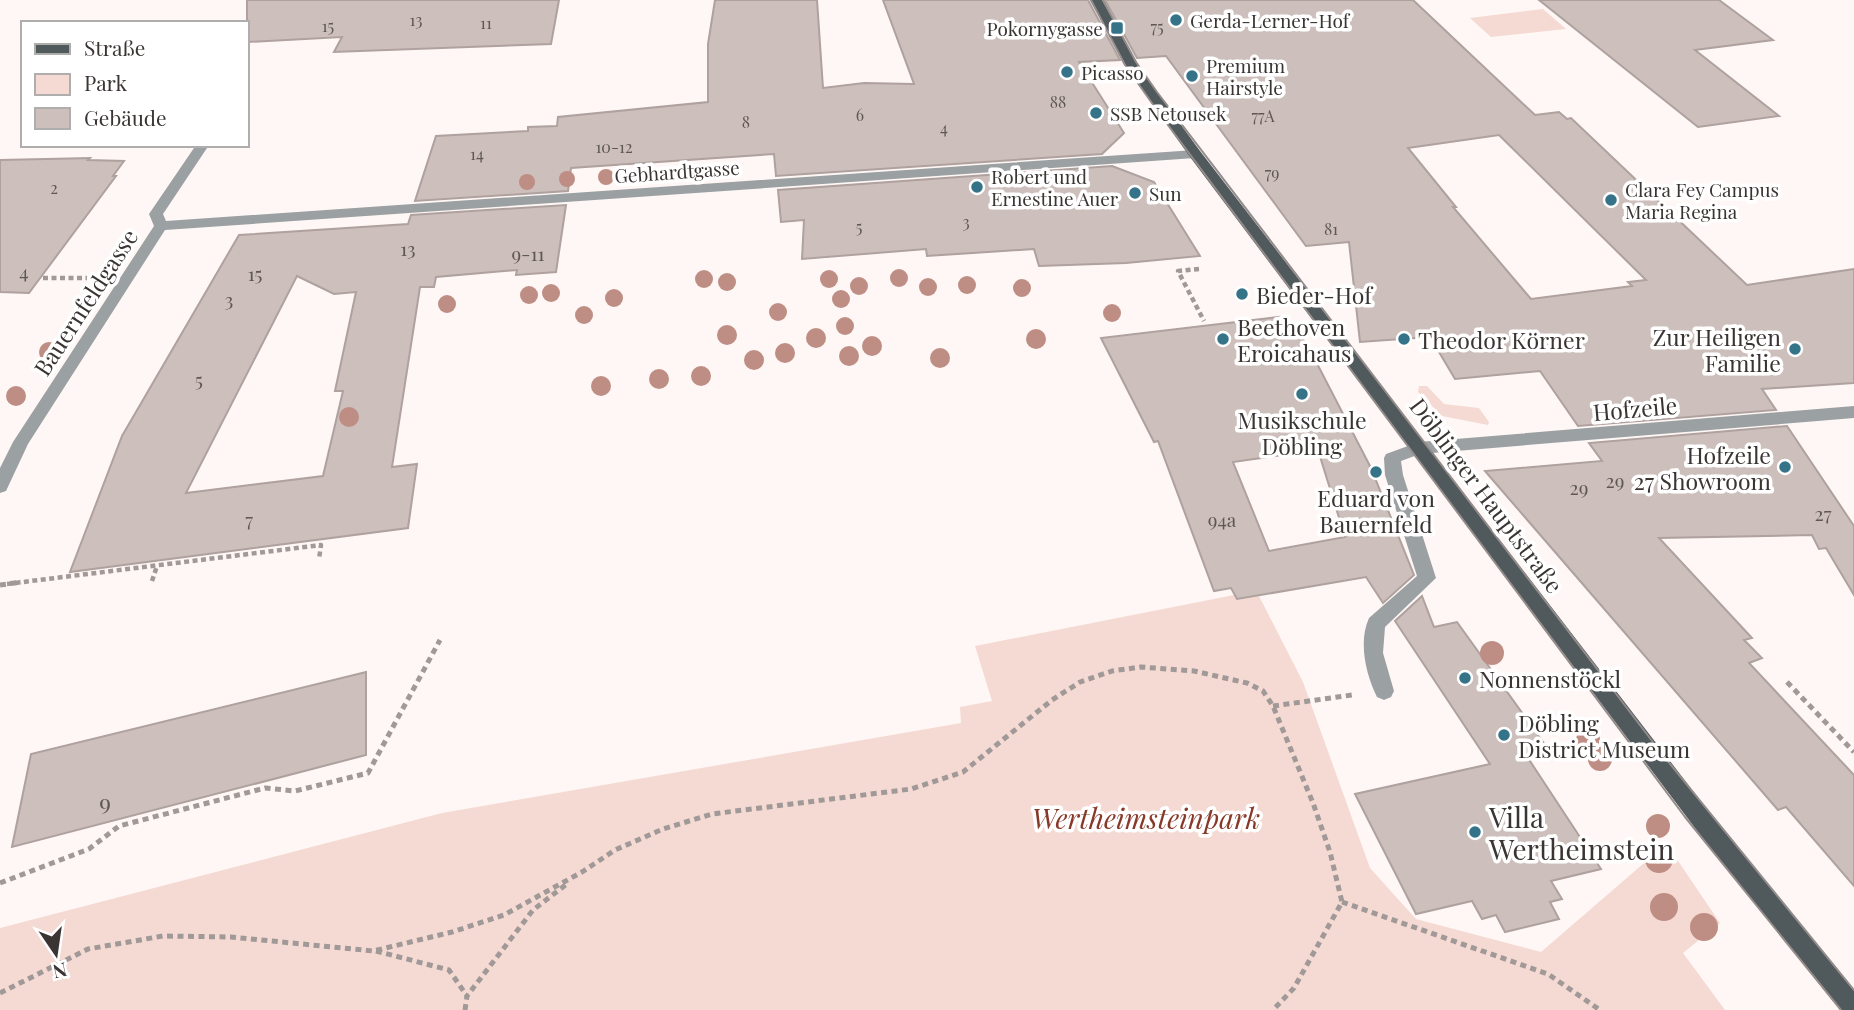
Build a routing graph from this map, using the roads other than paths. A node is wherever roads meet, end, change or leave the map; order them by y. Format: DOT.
graph roads {
  1 [pos="1096,0"];
  2 [pos="202,147"];
  3 [pos="1195,154"];
  4 [pos="161,226"];
  5 [pos="1854,412"];
  6 [pos="1419,448"];
  7 [pos="0,486"];
  8 [pos="1384,691"];
  9 [pos="1854,1009"];
  1 -- 3 [label="main road, Döblinger Hauptstraße"];
  2 -- 4 [label="street, Bauernfeldgasse"];
  3 -- 4 [label="street, Gebhardtgasse"];
  3 -- 6 [label="main road, Döblinger Hauptstraße"];
  4 -- 7 [label="street, Bauernfeldgasse"];
  5 -- 6 [label="street, Hofzeile"];
  6 -- 8 [label="street"];
  6 -- 9 [label="main road, Döblinger Hauptstraße"];
}
